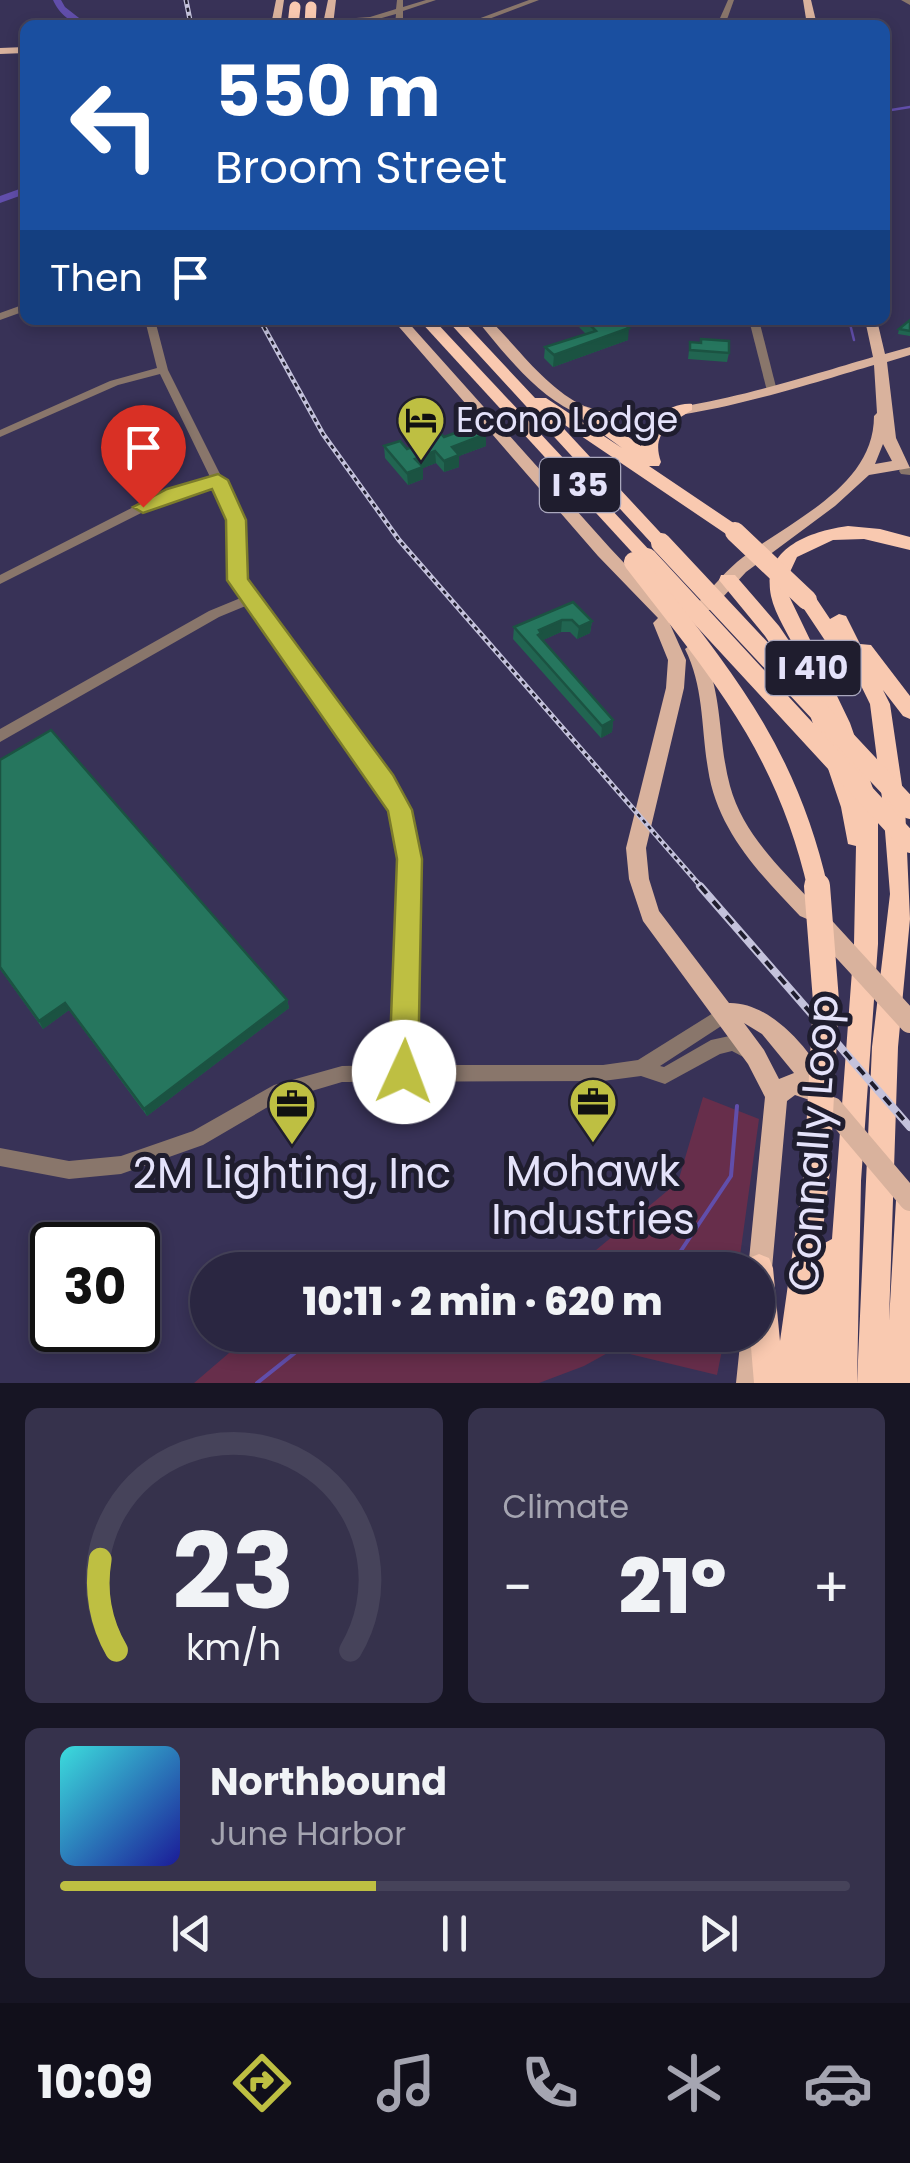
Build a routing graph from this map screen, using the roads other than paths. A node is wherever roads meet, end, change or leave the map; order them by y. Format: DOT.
graph roads {
  1 [pos="400,0"];
  2 [pos="433,0"];
  3 [pos="536,0"];
  4 [pos="398,12"];
  5 [pos="329,14"];
  6 [pos="277,15"];
  7 [pos="248,20"];
  8 [pos="399,20"];
  9 [pos="480,20"];
  10 [pos="151,325"];
  11 [pos="403,325"];
  12 [pos="431,325"];
  13 [pos="458,325"];
  14 [pos="489,325"];
  15 [pos="755,325"];
  16 [pos="872,325"];
  17 [pos="910,352"];
  18 [pos="878,360"];
  19 [pos="163,370"];
  20 [pos="846,370"];
  21 [pos="502,374"];
  22 [pos="770,387"];
  23 [pos="883,392"];
  24 [pos="686,408"];
  25 [pos="580,410"];
  26 [pos="0,434"];
  27 [pos="653,462"];
  28 [pos="908,471"];
  29 [pos="859,478"];
  30 [pos="218,480"];
  31 [pos="742,530"];
  32 [pos="910,544"];
  33 [pos="604,552"];
  34 [pos="647,555"];
  35 [pos="0,580"];
  36 [pos="728,580"];
  37 [pos="813,597"];
  38 [pos="250,598"];
  39 [pos="707,604"];
  40 [pos="757,614"];
  41 [pos="839,621"];
  42 [pos="661,623"];
  43 [pos="686,637"];
  44 [pos="707,694"];
  45 [pos="910,712"];
  46 [pos="0,736"];
  47 [pos="886,751"];
  48 [pos="910,791"];
  49 [pos="910,808"];
  50 [pos="910,843"];
  51 [pos="865,909"];
  52 [pos="862,1008"];
  53 [pos="726,1013"];
  54 [pos="910,1022"];
  55 [pos="756,1057"];
  56 [pos="641,1068"];
  57 [pos="404,1072"];
  58 [pos="776,1096"];
  59 [pos="826,1101"];
  60 [pos="0,1157"];
  61 [pos="817,1171"];
  62 [pos="910,1200"];
  63 [pos="761,1252"];
  64 [pos="752,1352"];
  65 [pos="766,1352"];
  66 [pos="749,1383"];
  67 [pos="769,1383"];
  68 [pos="789,1383"];
  69 [pos="815,1383"];
  70 [pos="842,1383"];
  71 [pos="872,1383"];
  72 [pos="900,1383"];
  1 -- 4 [label="street"];
  2 -- 4 [label="street"];
  3 -- 9 [label="street"];
  4 -- 5 [label="street"];
  4 -- 8 [label="street"];
  5 -- 6 [label="main road"];
  6 -- 7 [label="main road"];
  10 -- 19 [label="street"];
  11 -- 33 [label="main road"];
  12 -- 34 [label="highway"];
  13 -- 21 [label="highway, I 35"];
  14 -- 25 [label="main road"];
  15 -- 22 [label="street"];
  16 -- 18 [label="main road"];
  17 -- 18 [label="main road"];
  18 -- 20 [label="main road"];
  18 -- 23 [label="main road"];
  19 -- 26 [label="street"];
  19 -- 30 [label="street"];
  20 -- 22 [label="main road"];
  20 -- 23 [label="main road"];
  21 -- 31 [label="highway"];
  21 -- 34 [label="highway, I 35"];
  22 -- 24 [label="main road"];
  23 -- 28 [label="main road"];
  23 -- 29 [label="main road"];
  24 -- 25 [label="main road"];
  24 -- 27 [label="highway"];
  25 -- 27 [label="highway"];
  27 -- 31 [label="highway"];
  28 -- 29 [label="main road"];
  29 -- 36 [label="main road"];
  30 -- 35 [label="street"];
  30 -- 38 [label="street"];
  31 -- 37 [label="highway, bridge"];
  32 -- 51 [label="highway, I 410"];
  33 -- 42 [label="main road"];
  33 -- 43 [label="main road"];
  34 -- 48 [label="highway, bridge"];
  34 -- 49 [label="highway, I 35, bridge"];
  34 -- 50 [label="highway, I 35, bridge"];
  34 -- 61 [label="highway, bridge"];
  36 -- 39 [label="main road"];
  36 -- 40 [label="highway"];
  37 -- 41 [label="highway"];
  37 -- 47 [label="highway"];
  38 -- 46 [label="street"];
  38 -- 57 [label="street"];
  39 -- 40 [label="highway"];
  39 -- 43 [label="main road"];
  40 -- 51 [label="highway"];
  41 -- 45 [label="highway"];
  41 -- 47 [label="highway"];
  42 -- 44 [label="main road"];
  42 -- 53 [label="main road"];
  43 -- 44 [label="main road"];
  44 -- 54 [label="main road, bridge"];
  47 -- 71 [label="highway"];
  51 -- 52 [label="highway, Connally Loop / I 410"];
  52 -- 69 [label="highway"];
  52 -- 70 [label="highway, Connally Loop / I 410"];
  53 -- 55 [label="main road"];
  53 -- 56 [label="street"];
  53 -- 59 [label="main road"];
  55 -- 56 [label="street"];
  55 -- 58 [label="main road"];
  56 -- 57 [label="street"];
  57 -- 60 [label="street"];
  58 -- 59 [label="main road"];
  58 -- 63 [label="main road"];
  59 -- 62 [label="main road, bridge"];
  61 -- 68 [label="highway"];
  61 -- 69 [label="highway"];
  62 -- 72 [label="highway"];
  64 -- 66 [label="main road"];
  65 -- 67 [label="highway"];
}
